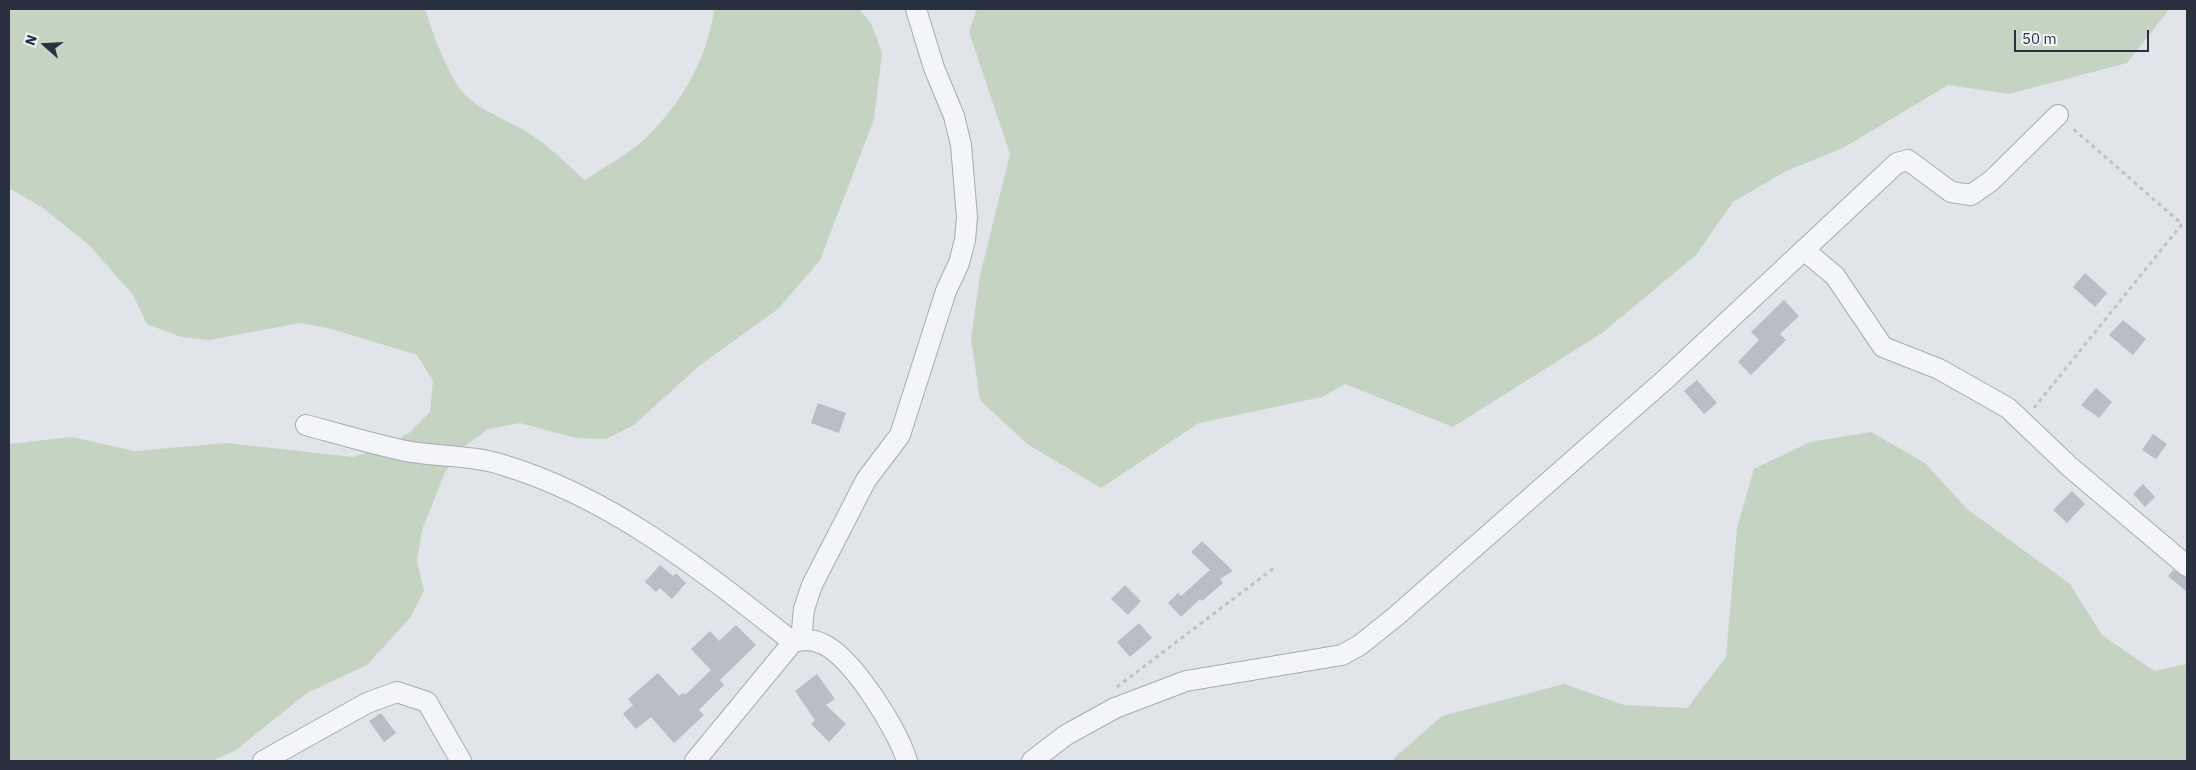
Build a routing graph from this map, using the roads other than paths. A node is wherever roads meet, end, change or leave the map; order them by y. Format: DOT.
graph roads {
  1 [pos="916,9"];
  2 [pos="2058,115"];
  3 [pos="1804,250"];
  4 [pos="306,425"];
  5 [pos="2187,566"];
  6 [pos="797,641"];
  7 [pos="263,761"];
  8 [pos="461,761"];
  9 [pos="695,761"];
  10 [pos="907,761"];
  11 [pos="1032,761"];
  1 -- 6 [label="street"];
  2 -- 3 [label="street"];
  3 -- 5 [label="street"];
  3 -- 11 [label="street"];
  4 -- 6 [label="street"];
  6 -- 9 [label="street"];
  6 -- 10 [label="street"];
  7 -- 8 [label="street"];
}
